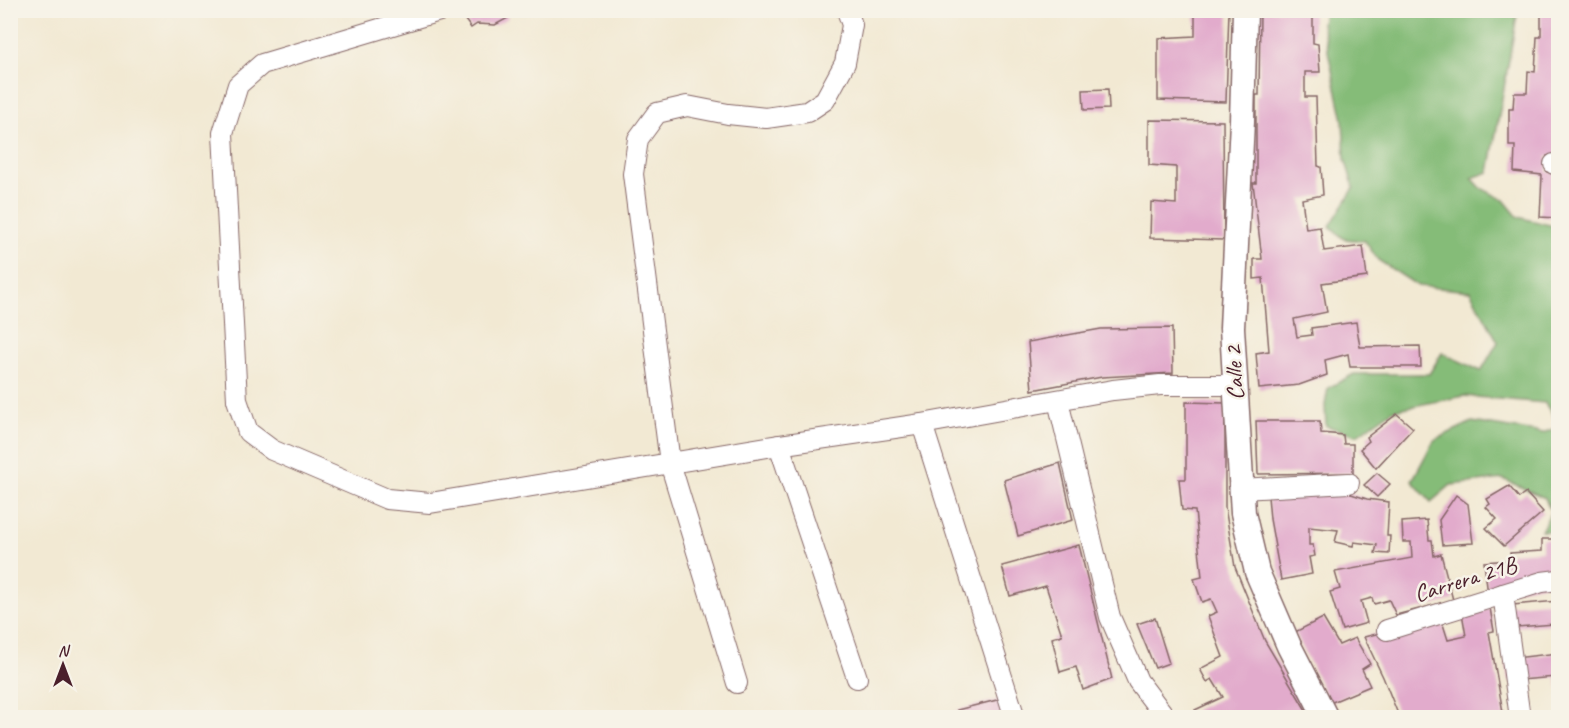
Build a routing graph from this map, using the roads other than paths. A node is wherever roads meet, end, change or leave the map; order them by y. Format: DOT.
graph roads {
  1 [pos="443,10"];
  2 [pos="847,10"];
  3 [pos="1245,10"];
  4 [pos="1235,385"];
  5 [pos="1058,401"];
  6 [pos="922,424"];
  7 [pos="779,445"];
  8 [pos="670,463"];
  9 [pos="1349,483"];
  10 [pos="1241,489"];
  11 [pos="1558,580"];
  12 [pos="1503,594"];
  13 [pos="1387,630"];
  14 [pos="857,678"];
  15 [pos="737,683"];
  16 [pos="1322,716"];
  17 [pos="1015,717"];
  18 [pos="1167,717"];
  19 [pos="1520,717"];
  1 -- 8 [label="street"];
  2 -- 8 [label="street"];
  3 -- 4 [label="street, Calle 2"];
  4 -- 5 [label="street"];
  4 -- 10 [label="street, Calle 2"];
  5 -- 6 [label="street"];
  5 -- 18 [label="street"];
  6 -- 7 [label="street"];
  6 -- 17 [label="street"];
  7 -- 8 [label="street"];
  7 -- 14 [label="street"];
  8 -- 15 [label="street"];
  9 -- 10 [label="street"];
  10 -- 16 [label="street, Calle 2"];
  11 -- 12 [label="street, Carrera 21B"];
  12 -- 13 [label="street, Carrera 21B"];
  12 -- 19 [label="street"];
}
